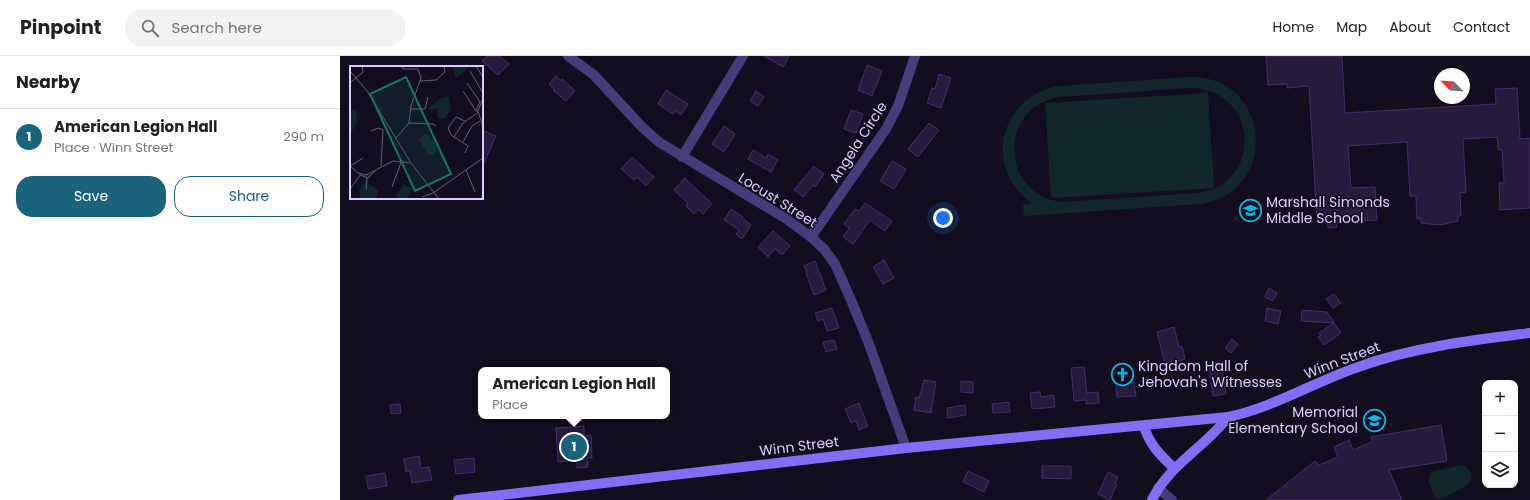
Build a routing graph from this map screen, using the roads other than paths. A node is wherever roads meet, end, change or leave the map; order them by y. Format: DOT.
graph roads {
  1 [pos="568,56"];
  2 [pos="743,56"];
  3 [pos="915,56"];
  4 [pos="682,156"];
  5 [pos="811,236"];
  6 [pos="1530,333"];
  7 [pos="1228,416"];
  8 [pos="1144,426"];
  9 [pos="906,448"];
  10 [pos="1174,468"];
  11 [pos="1158,488"];
  12 [pos="458,500"];
  13 [pos="1152,500"];
  14 [pos="1172,500"];
  1 -- 4 [label="street, Locust Street"];
  2 -- 4 [label="street"];
  3 -- 5 [label="street, Angela Circle"];
  4 -- 5 [label="street, Locust Street"];
  5 -- 9 [label="street, Locust Street"];
  6 -- 7 [label="main road, Winn Street"];
  7 -- 8 [label="main road, Winn Street"];
  7 -- 10 [label="main road"];
  8 -- 9 [label="main road, Winn Street"];
  8 -- 10 [label="main road"];
  9 -- 12 [label="main road, Winn Street"];
  10 -- 11 [label="main road"];
  11 -- 13 [label="main road"];
  11 -- 14 [label="street"];
}
